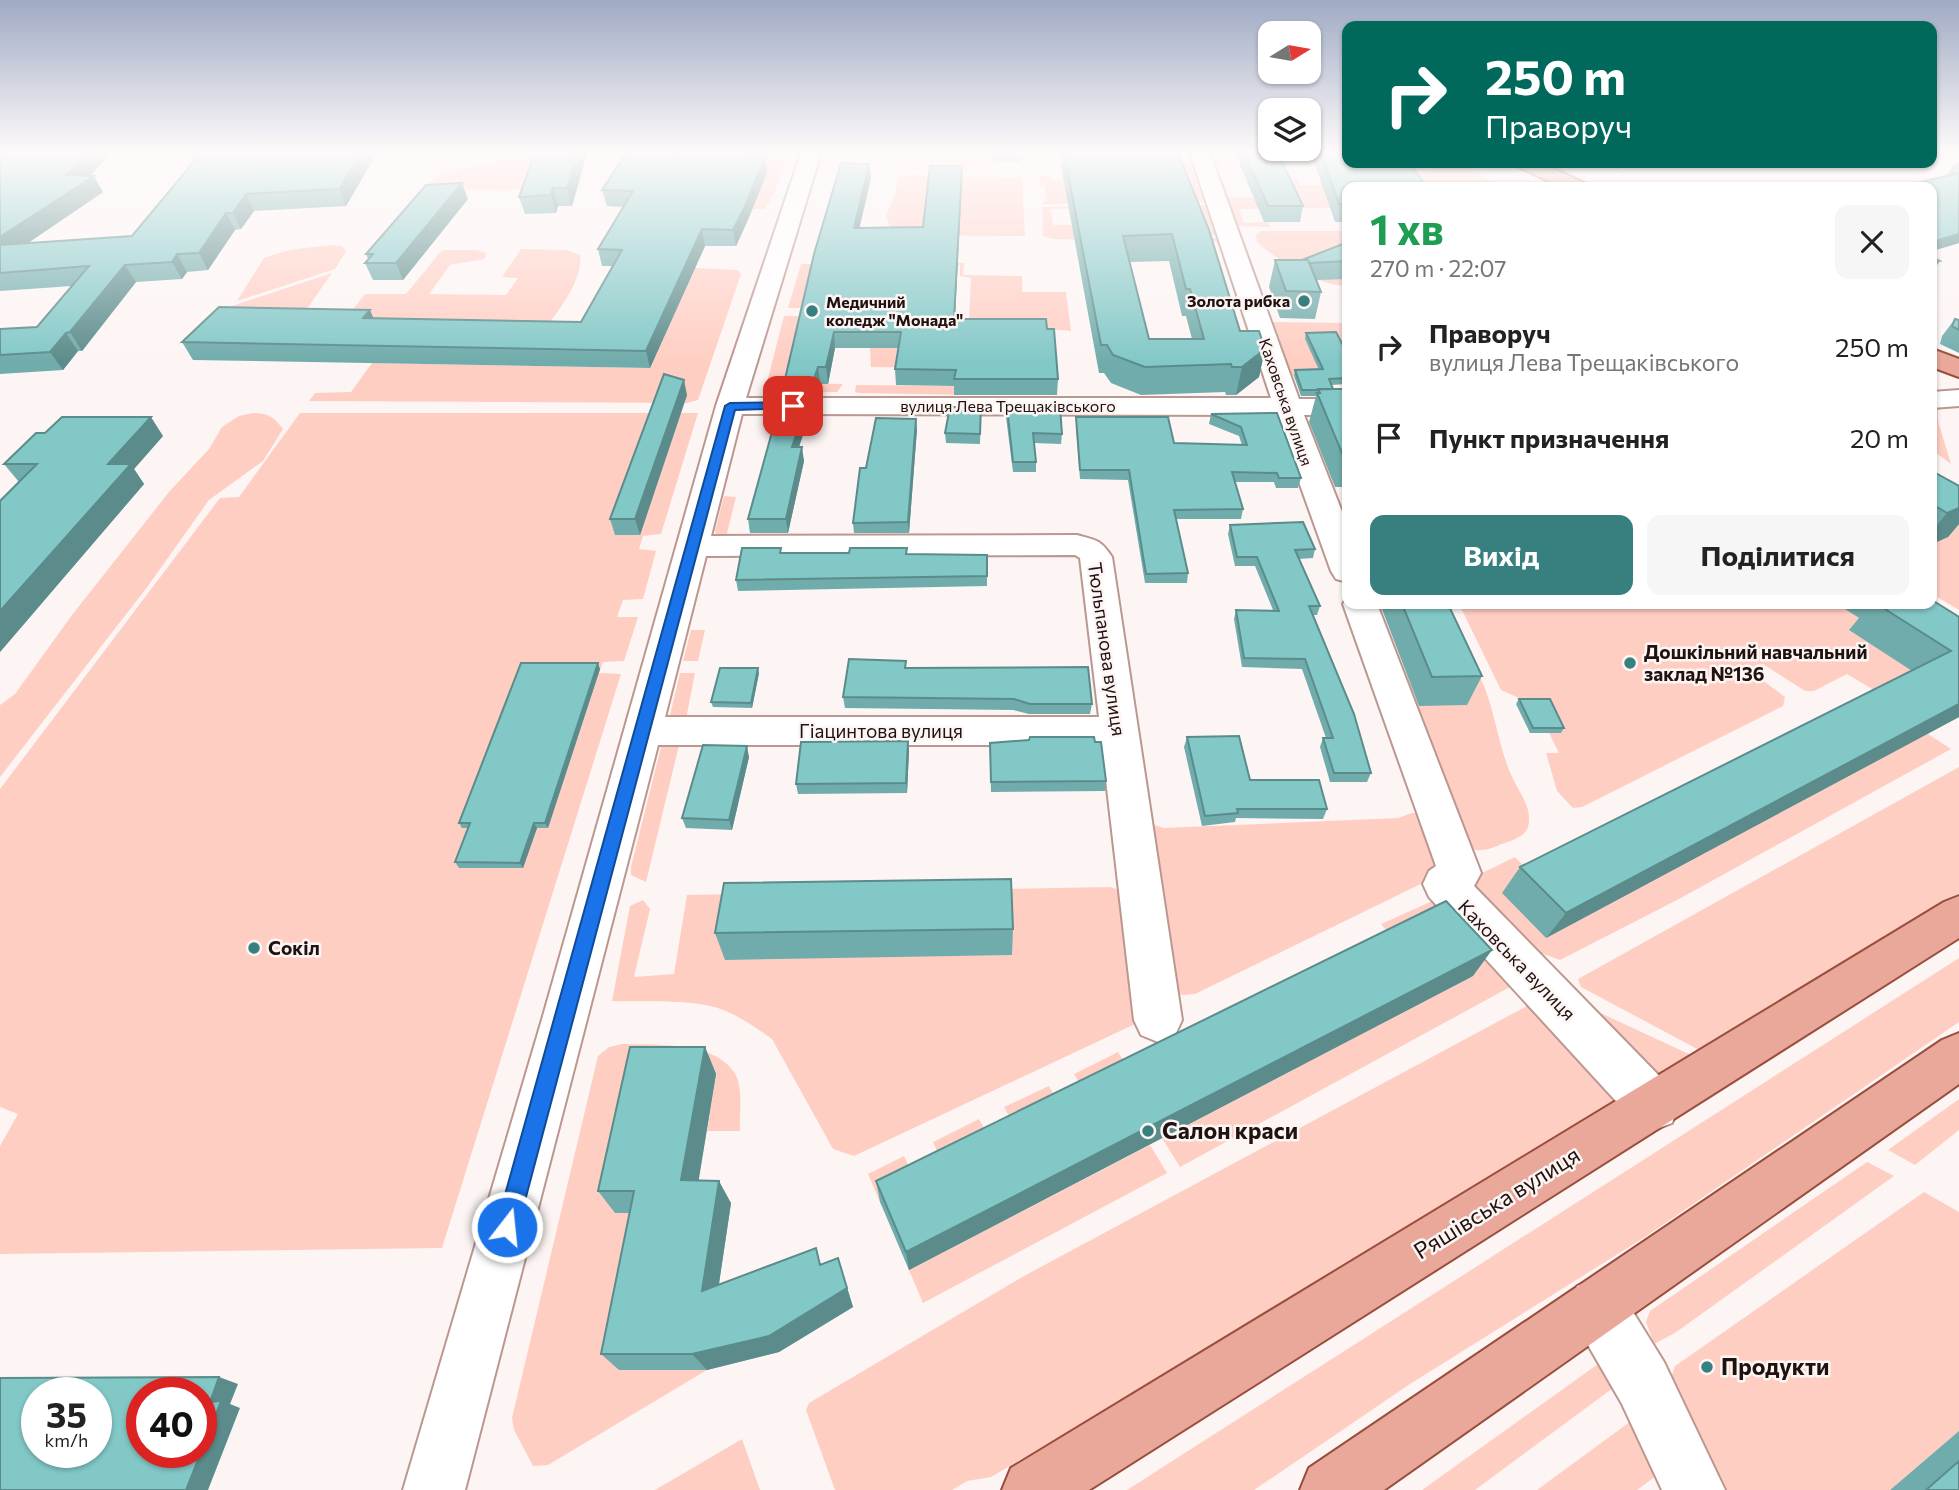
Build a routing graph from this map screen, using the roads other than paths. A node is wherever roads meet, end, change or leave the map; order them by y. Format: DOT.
graph roads {
  1 [pos="789,223"];
  2 [pos="1224,223"];
  3 [pos="1937,359"];
  4 [pos="1959,369"];
  5 [pos="1959,398"];
  6 [pos="1937,400"];
  7 [pos="730,406"];
  8 [pos="1286,406"];
  9 [pos="1342,407"];
  10 [pos="691,547"];
  11 [pos="1342,555"];
  12 [pos="1362,609"];
  13 [pos="643,731"];
  14 [pos="1119,731"];
  15 [pos="1959,915"];
  16 [pos="1158,1020"];
  17 [pos="1959,1056"];
  18 [pos="1654,1106"];
  19 [pos="1597,1306"];
  20 [pos="434,1490"];
  21 [pos="1033,1490"];
  22 [pos="1331,1490"];
  23 [pos="1694,1490"];
  1 -- 7 [label="street"];
  2 -- 8 [label="street, Каховська вулиця"];
  3 -- 4 [label="main road"];
  5 -- 6 [label="street"];
  7 -- 8 [label="street, вулиця Лева Трещаківського"];
  7 -- 10 [label="street"];
  8 -- 9 [label="street, вулиця Лева Трещаківського"];
  8 -- 11 [label="street, Каховська вулиця"];
  10 -- 13 [label="street"];
  10 -- 14 [label="street, Тюльпанова вулиця"];
  12 -- 18 [label="street, Каховська вулиця"];
  13 -- 14 [label="street, Гіацинтова вулиця"];
  13 -- 20 [label="street"];
  14 -- 16 [label="street, Тюльпанова вулиця"];
  15 -- 18 [label="main road, Ряшівська вулиця"];
  17 -- 19 [label="main road"];
  18 -- 21 [label="main road, Ряшівська вулиця"];
  19 -- 22 [label="main road"];
  19 -- 23 [label="street"];
}
